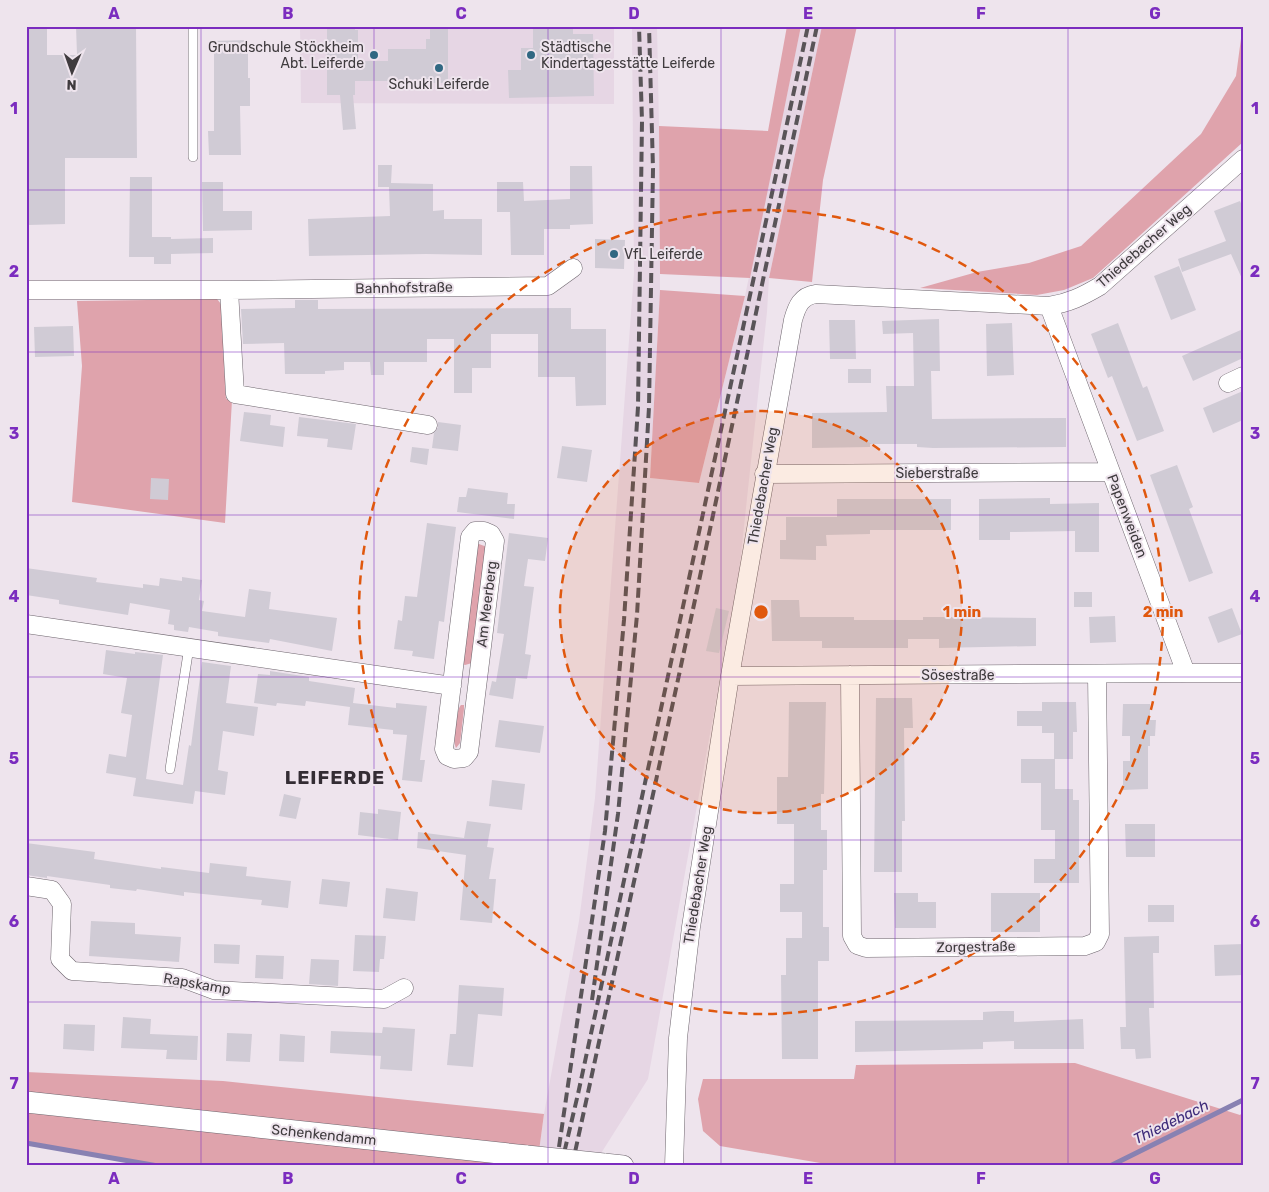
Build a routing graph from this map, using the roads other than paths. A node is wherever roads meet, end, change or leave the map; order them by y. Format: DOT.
graph roads {
  1 [pos="193,26"];
  2 [pos="193,157"];
  3 [pos="1243,159"];
  4 [pos="573,268"];
  5 [pos="26,290"];
  6 [pos="229,290"];
  7 [pos="1049,306"];
  8 [pos="428,425"];
  9 [pos="1110,472"];
  10 [pos="764,474"];
  11 [pos="26,624"];
  12 [pos="189,647"];
  13 [pos="1186,673"];
  14 [pos="1243,673"];
  15 [pos="1097,674"];
  16 [pos="850,675"];
  17 [pos="730,676"];
  18 [pos="452,686"];
  19 [pos="170,769"];
  20 [pos="26,886"];
  21 [pos="404,988"];
  22 [pos="26,1102"];
  23 [pos="613,1165"];
  24 [pos="674,1166"];
  1 -- 2 [label="lane"];
  3 -- 7 [label="street, Thiedebacher Weg"];
  4 -- 6 [label="street, Bahnhofstraße"];
  5 -- 6 [label="street, Bahnhofstraße"];
  6 -- 8 [label="street"];
  7 -- 9 [label="street, Papenweiden"];
  7 -- 10 [label="street, Thiedebacher Weg"];
  9 -- 10 [label="street, Sieberstraße"];
  9 -- 13 [label="street, Papenweiden"];
  10 -- 17 [label="street, Thiedebacher Weg"];
  11 -- 12 [label="street"];
  12 -- 18 [label="street"];
  12 -- 19 [label="lane"];
  13 -- 14 [label="street"];
  13 -- 15 [label="street, Sösestraße"];
  15 -- 16 [label="street, Sösestraße"];
  15 -- 16 [label="street, Zorgestraße"];
  16 -- 17 [label="street, Sösestraße"];
  17 -- 24 [label="street, Thiedebacher Weg"];
  18 -- 18 [label="street, Am Meerberg"];
  20 -- 21 [label="street, Rapskamp"];
  22 -- 23 [label="street, Schenkendamm, bridge"];
}
